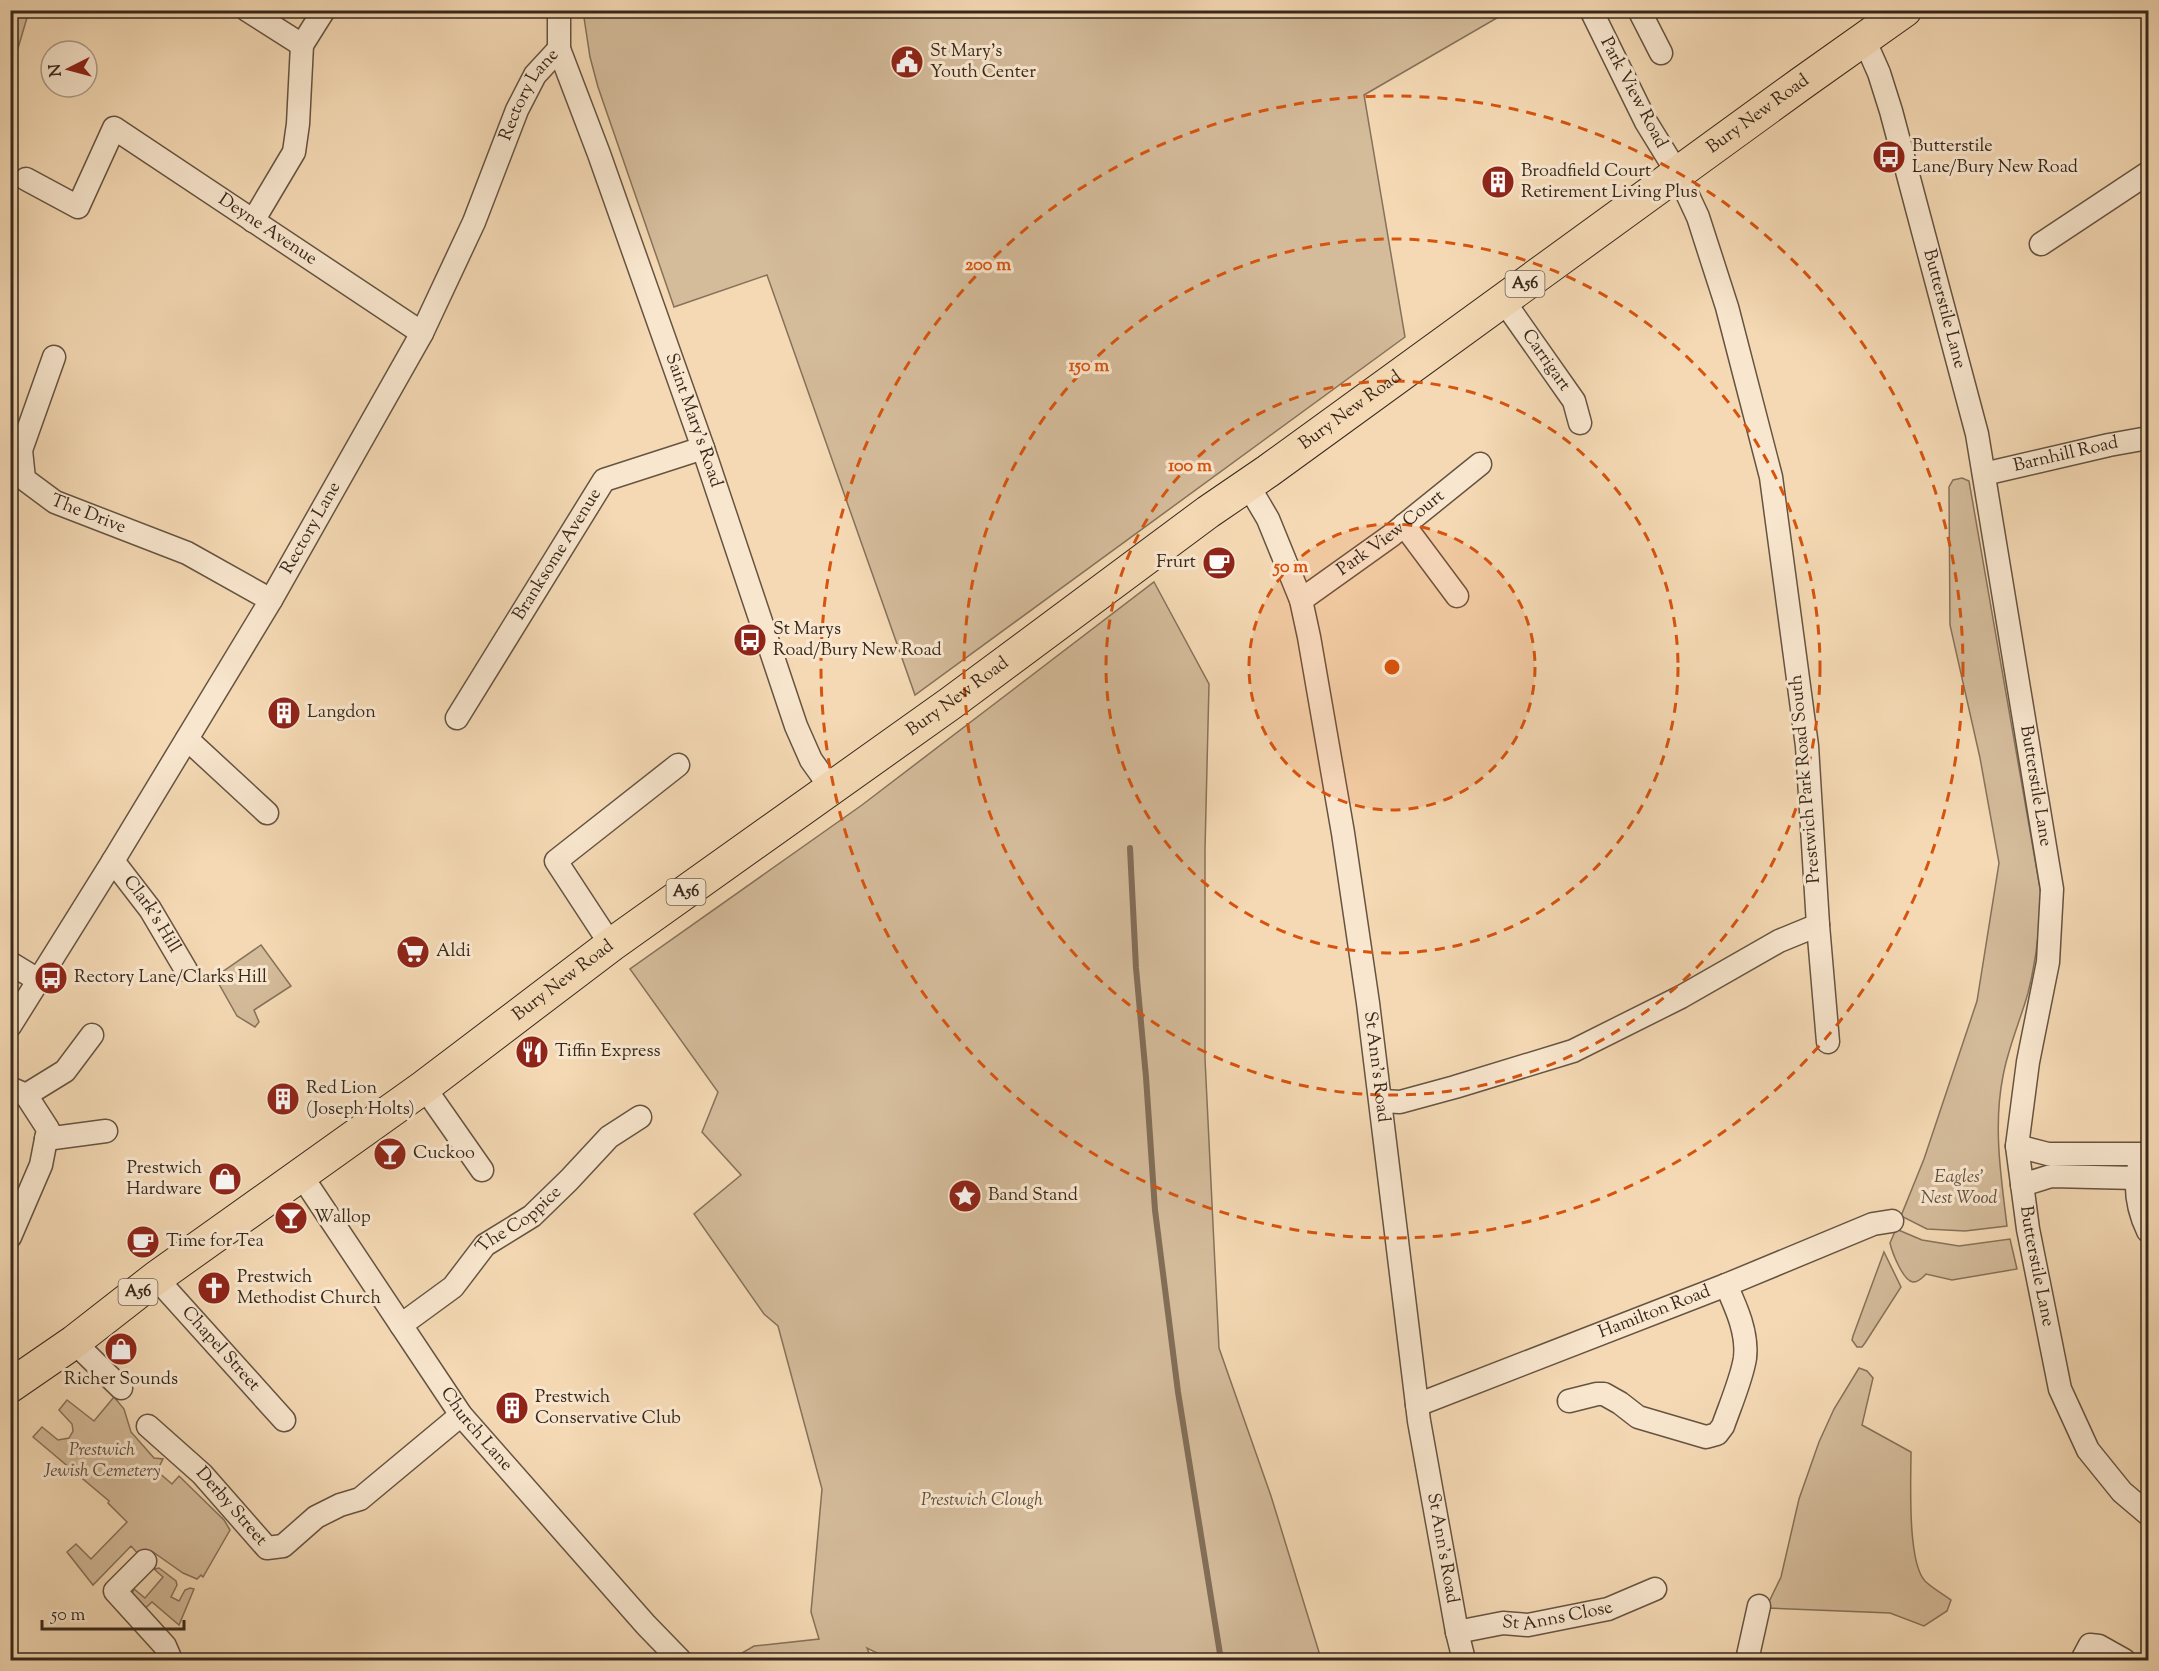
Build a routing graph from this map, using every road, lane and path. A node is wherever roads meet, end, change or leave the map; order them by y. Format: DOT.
graph roads {
  1 [pos="248,10"];
  2 [pos="324,10"];
  3 [pos="559,10"];
  4 [pos="1591,10"];
  5 [pos="1639,10"];
  6 [pos="1905,10"];
  7 [pos="1864,39"];
  8 [pos="302,45"];
  9 [pos="560,49"];
  10 [pos="1661,53"];
  11 [pos="2148,173"];
  12 [pos="1678,174"];
  13 [pos="26,179"];
  14 [pos="253,221"];
  15 [pos="2040,244"];
  16 [pos="1503,300"];
  17 [pos="422,333"];
  18 [pos="54,357"];
  19 [pos="1580,423"];
  20 [pos="2148,438"];
  21 [pos="703,447"];
  22 [pos="1480,464"];
  23 [pos="1984,474"];
  24 [pos="1248,485"];
  25 [pos="1404,525"];
  26 [pos="1457,596"];
  27 [pos="271,600"];
  28 [pos="1300,600"];
  29 [pos="457,717"];
  30 [pos="187,739"];
  31 [pos="678,765"];
  32 [pos="831,788"];
  33 [pos="267,813"];
  34 [pos="113,861"];
  35 [pos="1818,926"];
  36 [pos="611,945"];
  37 [pos="10,963"];
  38 [pos="186,970"];
  39 [pos="38,980"];
  40 [pos="10,1026"];
  41 [pos="92,1035"];
  42 [pos="1828,1042"];
  43 [pos="424,1088"];
  44 [pos="18,1091"];
  45 [pos="1381,1101"];
  46 [pos="640,1117"];
  47 [pos="106,1131"];
  48 [pos="46,1139"];
  49 [pos="2017,1146"];
  50 [pos="2145,1149"];
  51 [pos="482,1170"];
  52 [pos="301,1175"];
  53 [pos="2136,1178"];
  54 [pos="2022,1185"];
  55 [pos="1892,1221"];
  56 [pos="2148,1231"];
  57 [pos="10,1238"];
  58 [pos="156,1278"];
  59 [pos="1726,1284"];
  60 [pos="401,1325"];
  61 [pos="74,1342"];
  62 [pos="10,1386"];
  63 [pos="121,1388"];
  64 [pos="1569,1401"];
  65 [pos="1417,1405"];
  66 [pos="461,1415"];
  67 [pos="284,1420"];
  68 [pos="148,1426"];
  69 [pos="2148,1514"];
  70 [pos="145,1561"];
  71 [pos="1655,1589"];
  72 [pos="1759,1606"];
  73 [pos="1457,1632"];
  74 [pos="171,1660"];
  75 [pos="680,1660"];
  76 [pos="1464,1660"];
  77 [pos="1747,1660"];
  78 [pos="2082,1660"];
  79 [pos="2124,1660"];
  1 -- 8 [label="street"];
  2 -- 8 [label="street"];
  3 -- 9 [label="street, Rectory Lane"];
  4 -- 12 [label="street, Park View Road"];
  5 -- 10 [label="street"];
  6 -- 7 [label="highway, Bury New Road / A56"];
  7 -- 12 [label="highway, Bury New Road / A56"];
  7 -- 23 [label="street, Butterstile Lane"];
  8 -- 14 [label="street"];
  9 -- 17 [label="street, Rectory Lane"];
  9 -- 21 [label="street, Saint Mary's Road"];
  11 -- 15 [label="street"];
  12 -- 16 [label="highway, Bury New Road / A56"];
  12 -- 35 [label="street, Prestwich Park Road South"];
  13 -- 14 [label="street, Deyne Avenue"];
  14 -- 17 [label="street, Deyne Avenue"];
  16 -- 19 [label="street, Carrigart"];
  16 -- 24 [label="highway, Bury New Road / A56"];
  17 -- 27 [label="street, Rectory Lane"];
  18 -- 27 [label="street, The Drive"];
  20 -- 23 [label="street, Barnhill Road"];
  21 -- 29 [label="street, Branksome Avenue"];
  21 -- 32 [label="street, Saint Mary's Road"];
  22 -- 25 [label="street, Park View Court"];
  23 -- 49 [label="street, Butterstile Lane"];
  24 -- 28 [label="street, St Ann's Road"];
  24 -- 32 [label="highway, Bury New Road / A56"];
  25 -- 26 [label="street"];
  25 -- 28 [label="street, Park View Court"];
  27 -- 30 [label="street, Rectory Lane"];
  28 -- 45 [label="street, St Ann's Road"];
  30 -- 33 [label="street"];
  30 -- 34 [label="street, Rectory Lane"];
  31 -- 36 [label="street"];
  32 -- 36 [label="highway, Bury New Road / A56"];
  34 -- 38 [label="street, Clark's Hill"];
  34 -- 39 [label="street, Rectory Lane"];
  35 -- 42 [label="street, Prestwich Park Road South"];
  35 -- 45 [label="street"];
  36 -- 43 [label="highway, Bury New Road / A56"];
  37 -- 39 [label="street"];
  39 -- 40 [label="street, Rectory Lane"];
  41 -- 44 [label="street"];
  43 -- 51 [label="street"];
  43 -- 52 [label="highway, Bury New Road / A56"];
  44 -- 48 [label="street"];
  45 -- 65 [label="street, St Ann's Road"];
  46 -- 60 [label="street, The Coppice"];
  47 -- 48 [label="street"];
  48 -- 57 [label="street"];
  49 -- 50 [label="street"];
  49 -- 54 [label="street, Butterstile Lane"];
  50 -- 53 [label="street"];
  52 -- 58 [label="highway, Bury New Road / A56"];
  52 -- 60 [label="street, Church Lane"];
  53 -- 54 [label="street"];
  53 -- 56 [label="street"];
  54 -- 69 [label="street, Butterstile Lane"];
  55 -- 59 [label="street, Hamilton Road"];
  58 -- 61 [label="highway, Bury New Road / A56"];
  58 -- 67 [label="street, Chapel Street"];
  59 -- 64 [label="street"];
  59 -- 65 [label="street, Hamilton Road"];
  60 -- 66 [label="street, Church Lane"];
  61 -- 62 [label="highway, Bury New Road / A56"];
  61 -- 63 [label="street"];
  65 -- 73 [label="street, St Ann's Road"];
  66 -- 68 [label="street, Derby Street"];
  66 -- 75 [label="street, Church Lane"];
  70 -- 74 [label="street"];
  71 -- 73 [label="street, St Anns Close"];
  72 -- 77 [label="street"];
  73 -- 76 [label="street, St Ann's Road"];
  78 -- 79 [label="street"];
}
